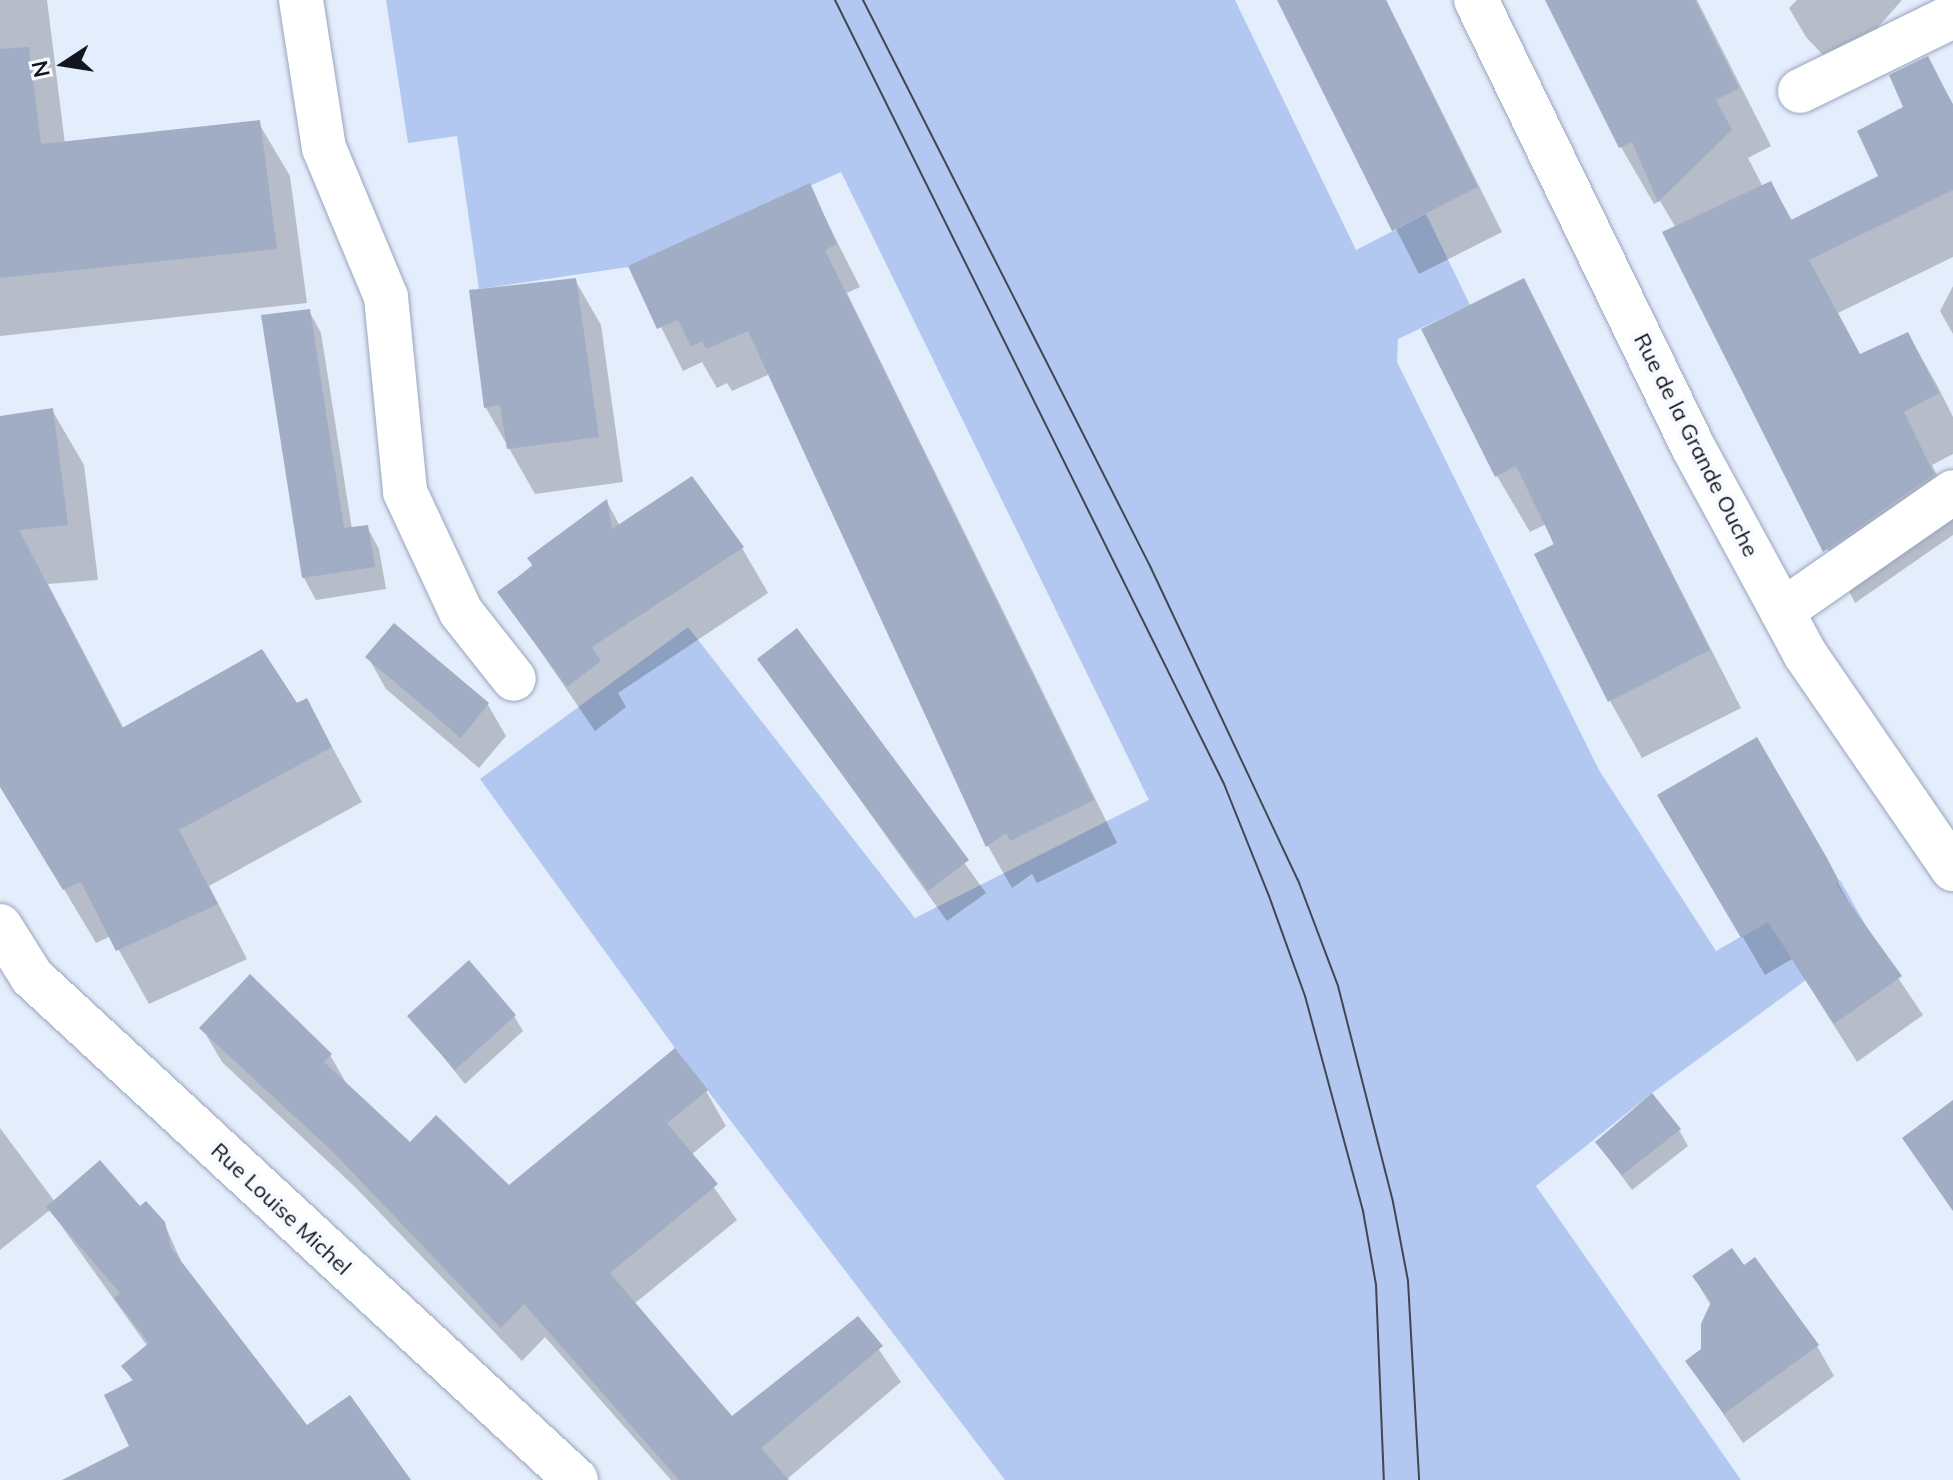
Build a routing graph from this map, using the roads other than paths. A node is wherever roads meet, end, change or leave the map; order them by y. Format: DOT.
graph roads {
  1 [pos="301,0"];
  2 [pos="1476,0"];
  3 [pos="1953,16"];
  4 [pos="1800,91"];
  5 [pos="1953,492"];
  6 [pos="1782,611"];
  7 [pos="514,679"];
  8 [pos="1953,869"];
  9 [pos="0,926"];
  10 [pos="576,1480"];
  1 -- 7 [label="street"];
  2 -- 6 [label="street, Rue de la Grande Ouche"];
  3 -- 4 [label="street"];
  5 -- 6 [label="street"];
  6 -- 8 [label="street, Rue de la Grande Ouche"];
  9 -- 10 [label="street, Rue Louise Michel"];
}
